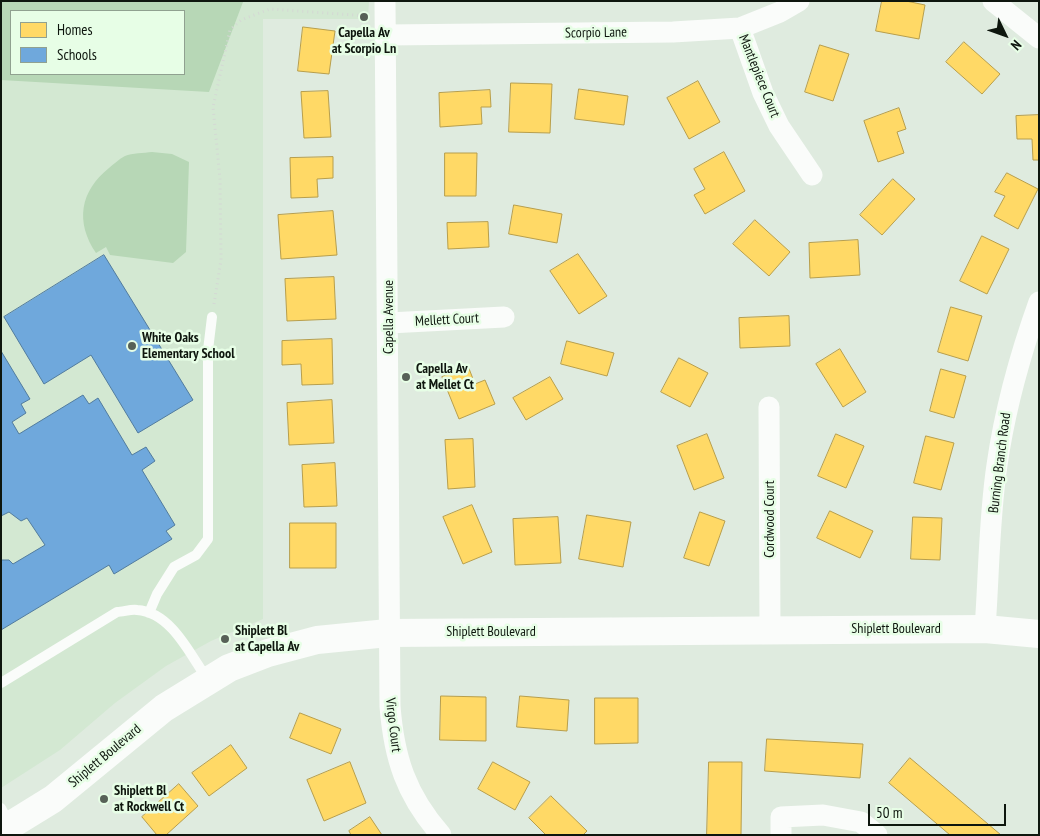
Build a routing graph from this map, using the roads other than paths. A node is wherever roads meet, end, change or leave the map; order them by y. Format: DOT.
graph roads {
  1 [pos="799,1"];
  2 [pos="993,1"];
  3 [pos="386,18"];
  4 [pos="740,28"];
  5 [pos="1039,38"];
  6 [pos="812,175"];
  7 [pos="1039,302"];
  8 [pos="212,317"];
  9 [pos="504,317"];
  10 [pos="389,323"];
  11 [pos="769,408"];
  12 [pos="150,613"];
  13 [pos="985,628"];
  14 [pos="770,630"];
  15 [pos="388,633"];
  16 [pos="1039,634"];
  17 [pos="208,680"];
  18 [pos="1,683"];
  19 [pos="7,825"];
  20 [pos="823,825"];
  21 [pos="442,835"];
  22 [pos="780,835"];
  23 [pos="876,835"];
  1 -- 4 [label="street, Scorpio Lane"];
  2 -- 5 [label="street"];
  3 -- 4 [label="street, Scorpio Lane"];
  3 -- 10 [label="street, Capella Avenue"];
  4 -- 6 [label="street, Mantlepiece Court"];
  7 -- 13 [label="street, Burning Branch Road"];
  8 -- 12 [label="lane"];
  9 -- 10 [label="street, Mellett Court"];
  10 -- 15 [label="street, Capella Avenue"];
  11 -- 14 [label="street, Cordwood Court"];
  12 -- 17 [label="lane"];
  12 -- 18 [label="lane"];
  13 -- 14 [label="street, Shiplett Boulevard"];
  13 -- 16 [label="street, Shiplett Boulevard"];
  14 -- 15 [label="street, Shiplett Boulevard"];
  15 -- 17 [label="street, Shiplett Boulevard"];
  15 -- 21 [label="street, Virgo Court"];
  17 -- 19 [label="street, Shiplett Boulevard"];
  20 -- 22 [label="street"];
  20 -- 23 [label="street"];
}
